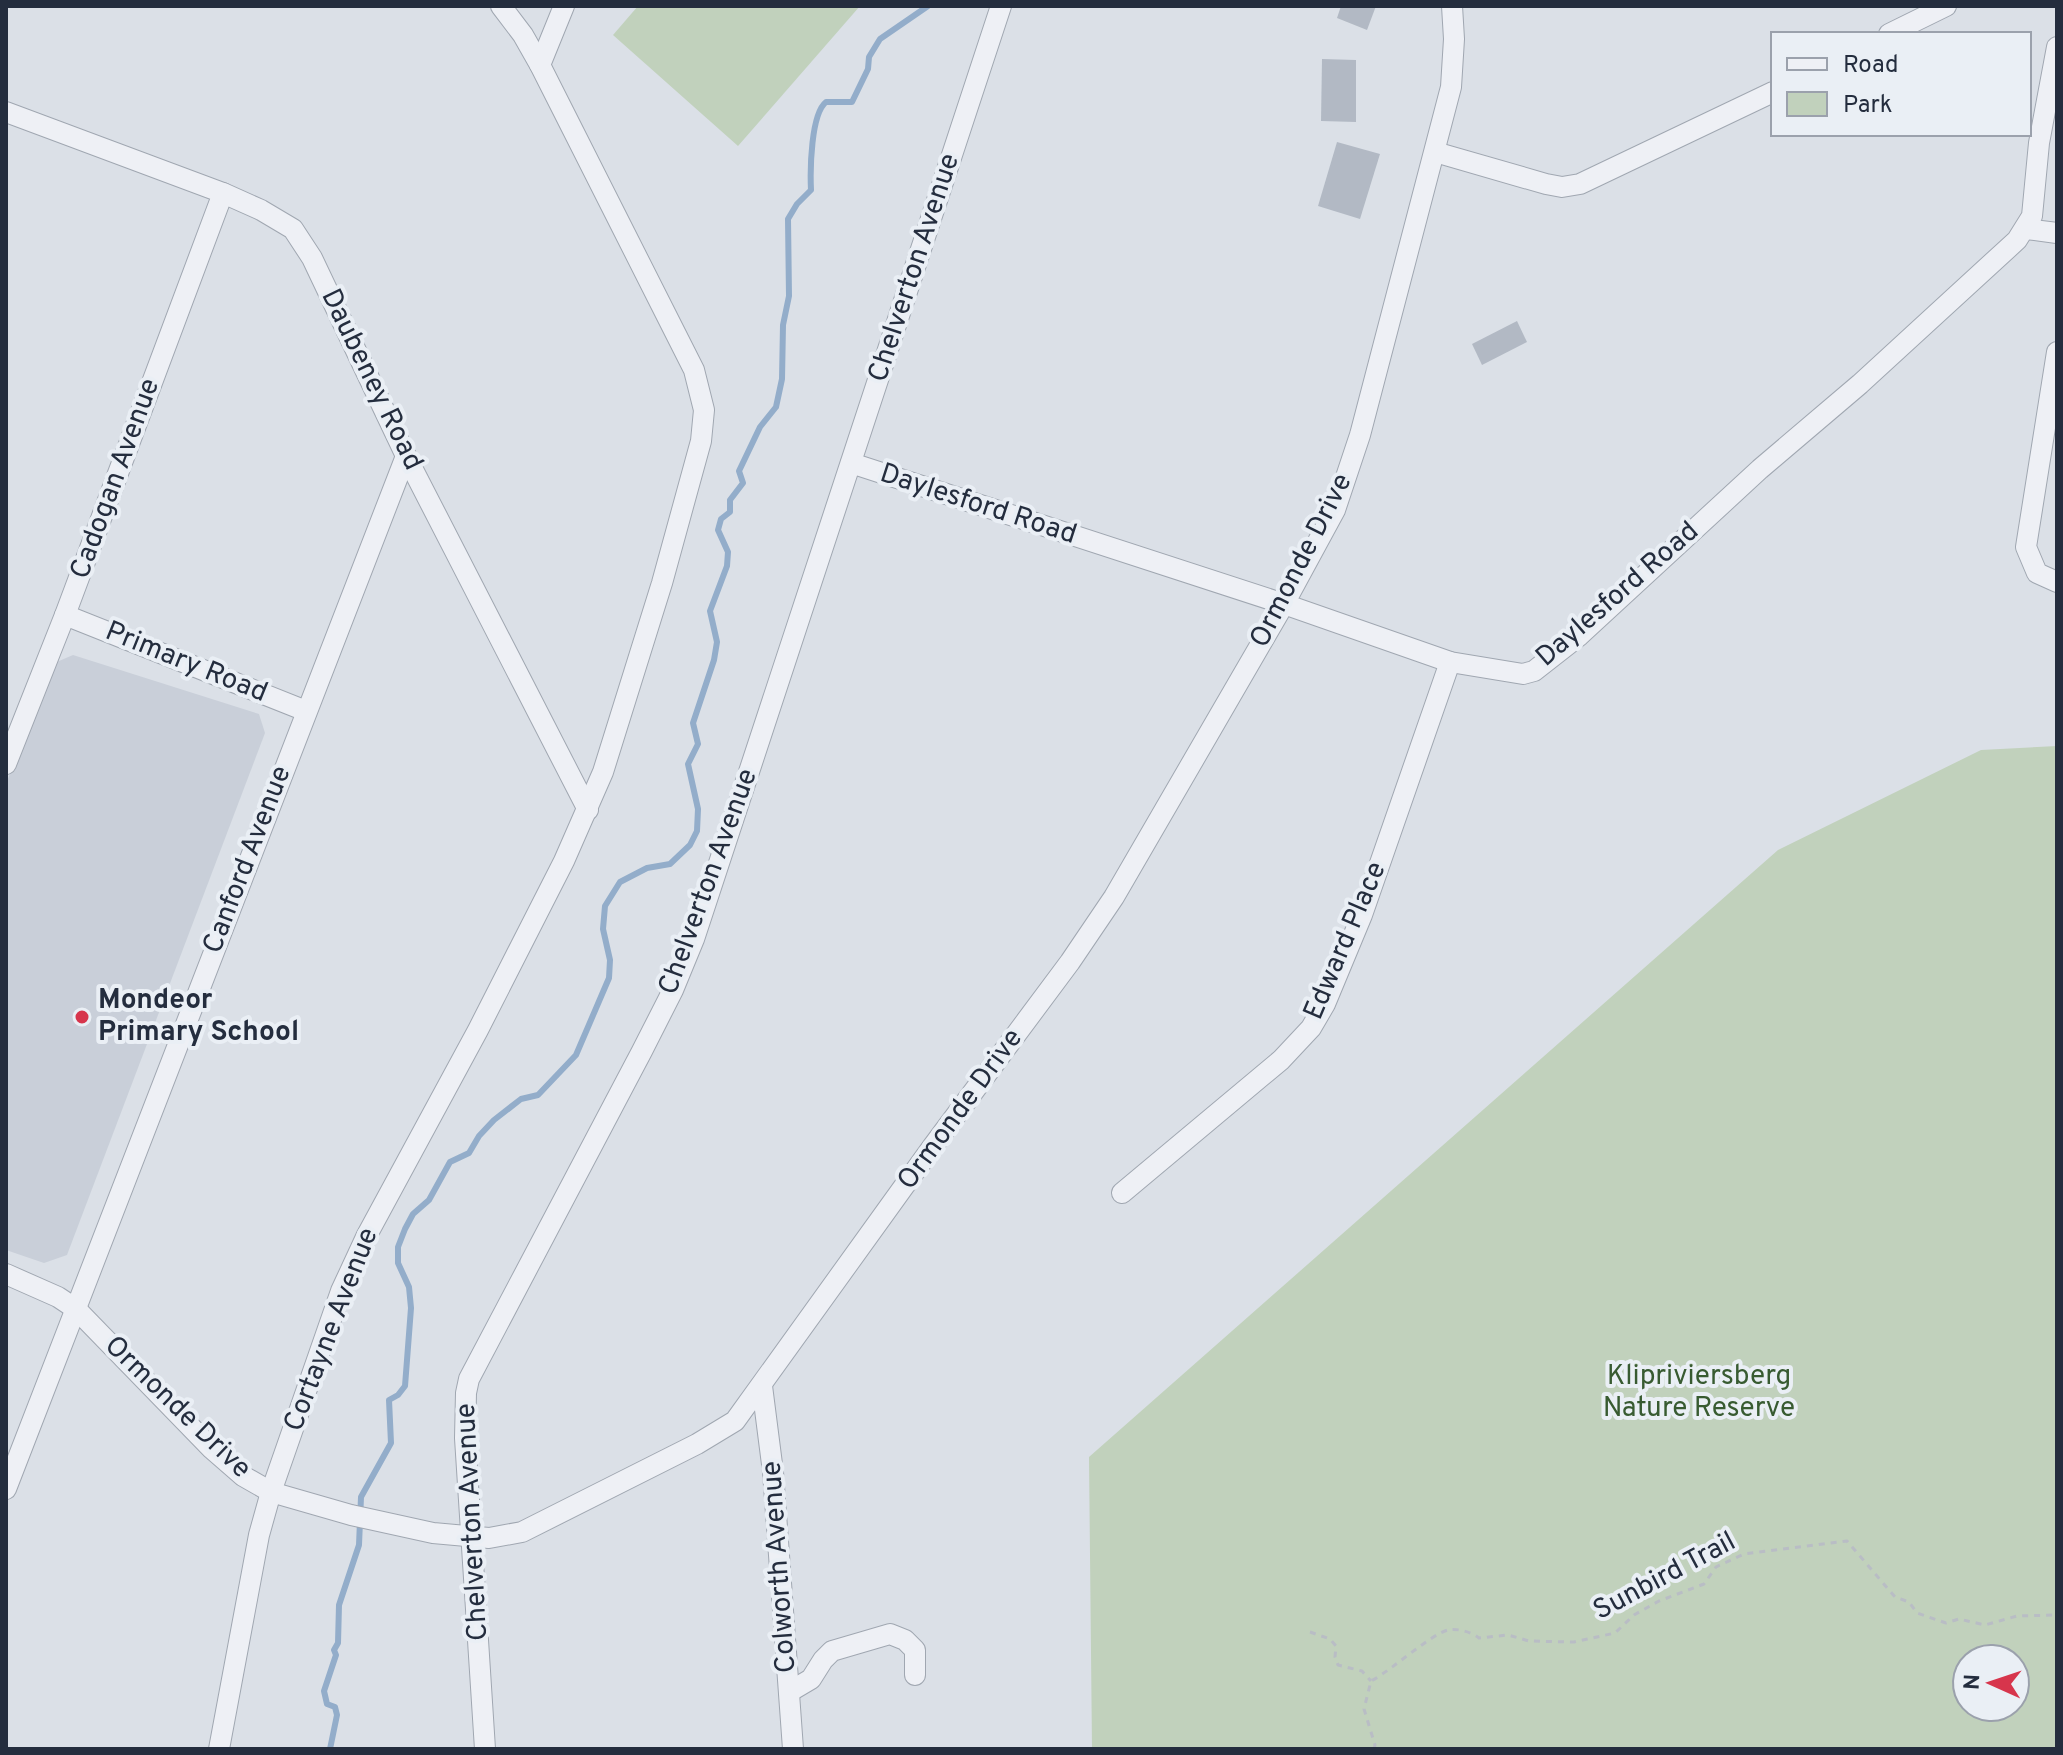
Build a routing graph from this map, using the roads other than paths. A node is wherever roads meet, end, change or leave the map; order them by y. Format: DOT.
graph roads {
  1 [pos="501,6"];
  2 [pos="564,6"];
  3 [pos="1001,6"];
  4 [pos="1452,6"];
  5 [pos="1946,6"];
  6 [pos="1893,32"];
  7 [pos="2057,47"];
  8 [pos="540,65"];
  9 [pos="1771,93"];
  10 [pos="6,112"];
  11 [pos="1435,152"];
  12 [pos="223,193"];
  13 [pos="2026,229"];
  14 [pos="2057,233"];
  15 [pos="2057,352"];
  16 [pos="406,456"];
  17 [pos="851,463"];
  18 [pos="2057,582"];
  19 [pos="1284,604"];
  20 [pos="65,615"];
  21 [pos="1450,662"];
  22 [pos="306,711"];
  23 [pos="6,764"];
  24 [pos="588,810"];
  25 [pos="1122,1193"];
  26 [pos="6,1274"];
  27 [pos="76,1309"];
  28 [pos="762,1386"];
  29 [pos="6,1489"];
  30 [pos="271,1492"];
  31 [pos="472,1537"];
  32 [pos="915,1675"];
  33 [pos="789,1692"];
  34 [pos="219,1749"];
  35 [pos="485,1749"];
  36 [pos="793,1749"];
  1 -- 8 [label="street"];
  2 -- 8 [label="street"];
  3 -- 17 [label="street, Chelverton Avenue"];
  4 -- 11 [label="street, Ormonde Drive"];
  5 -- 6 [label="street"];
  7 -- 13 [label="street"];
  8 -- 24 [label="street"];
  9 -- 11 [label="street"];
  10 -- 12 [label="street, Daubeney Road"];
  11 -- 19 [label="street, Ormonde Drive"];
  12 -- 16 [label="street, Daubeney Road"];
  12 -- 20 [label="street, Cadogan Avenue"];
  13 -- 14 [label="street"];
  13 -- 21 [label="street, Daylesford Road"];
  15 -- 18 [label="street"];
  16 -- 22 [label="street, Canford Avenue"];
  16 -- 24 [label="street, Daubeney Road"];
  17 -- 19 [label="street, Daylesford Road"];
  17 -- 31 [label="street, Chelverton Avenue"];
  19 -- 21 [label="street, Daylesford Road"];
  19 -- 28 [label="street, Ormonde Drive"];
  20 -- 22 [label="street, Primary Road"];
  20 -- 23 [label="street, Cadogan Avenue"];
  21 -- 25 [label="street, Edward Place"];
  22 -- 27 [label="street, Canford Avenue"];
  24 -- 30 [label="street, Cortayne Avenue"];
  26 -- 27 [label="street, Ormonde Drive"];
  27 -- 29 [label="street, Canford Avenue"];
  27 -- 30 [label="street, Ormonde Drive"];
  28 -- 31 [label="street, Ormonde Drive"];
  28 -- 33 [label="street, Colworth Avenue"];
  30 -- 31 [label="street, Ormonde Drive"];
  30 -- 34 [label="street, Cortayne Avenue"];
  31 -- 35 [label="street, Chelverton Avenue"];
  32 -- 33 [label="street"];
  33 -- 36 [label="street, Colworth Avenue"];
}
